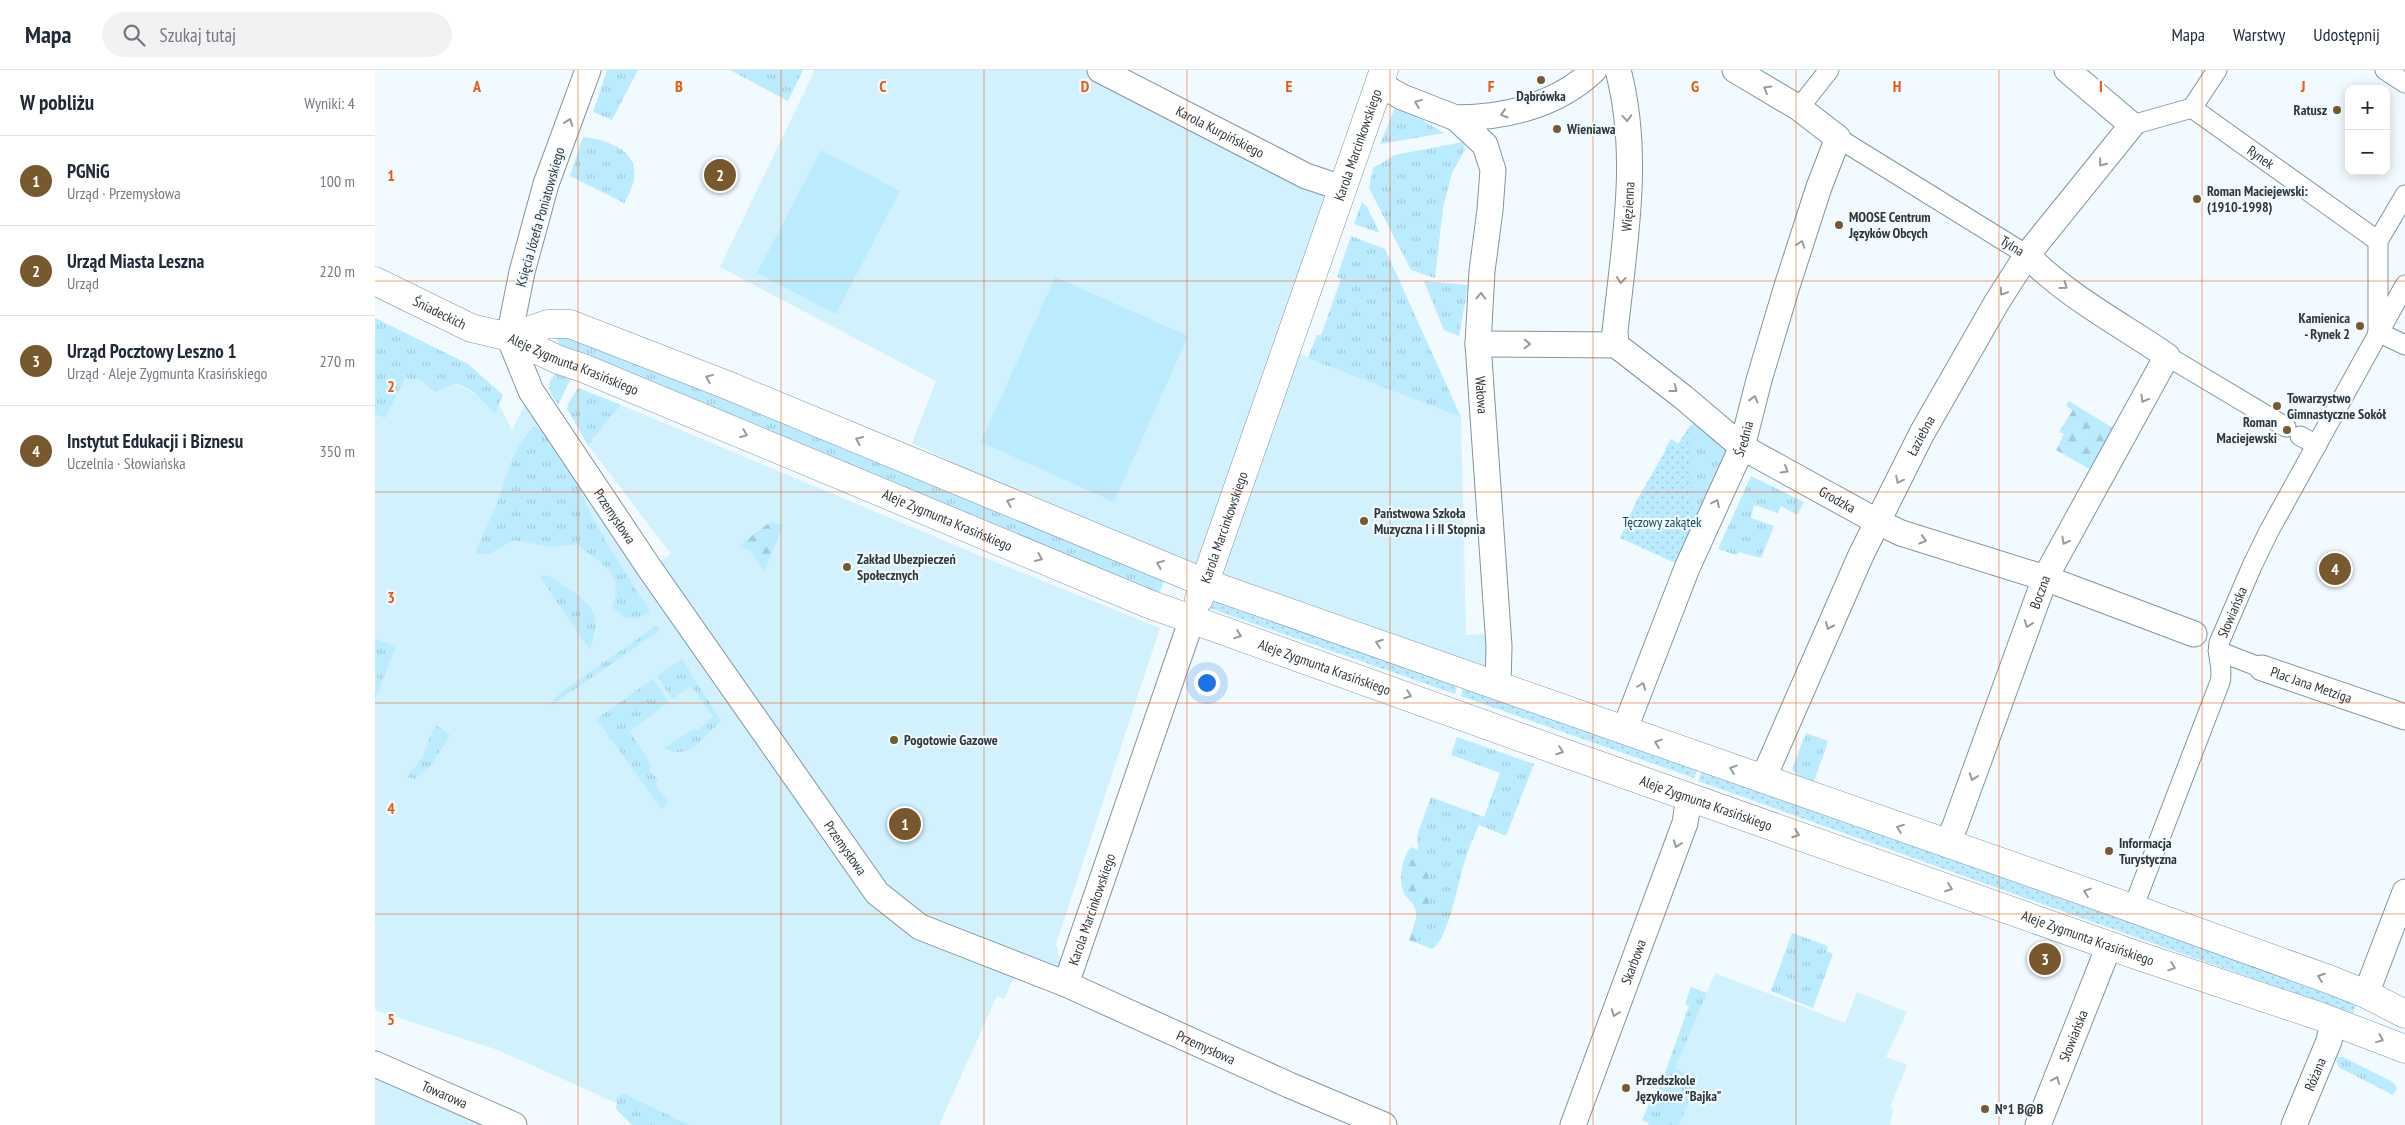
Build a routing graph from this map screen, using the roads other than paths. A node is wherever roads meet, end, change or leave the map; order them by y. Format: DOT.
graph roads {
  1 [pos="588,70"];
  2 [pos="1100,70"];
  3 [pos="1594,70"];
  4 [pos="1618,70"];
  5 [pos="1735,70"];
  6 [pos="1829,70"];
  7 [pos="2067,70"];
  8 [pos="2217,70"];
  9 [pos="2385,70"];
  10 [pos="1382,77"];
  11 [pos="2405,83"];
  12 [pos="1799,108"];
  13 [pos="2193,108"];
  14 [pos="1456,118"];
  15 [pos="2132,125"];
  16 [pos="1839,138"];
  17 [pos="1342,188"];
  18 [pos="2405,195"];
  19 [pos="2378,241"];
  20 [pos="2027,255"];
  21 [pos="375,282"];
  22 [pos="2405,285"];
  23 [pos="2378,332"];
  24 [pos="509,338"];
  25 [pos="1478,344"];
  26 [pos="1616,345"];
  27 [pos="2405,345"];
  28 [pos="2167,356"];
  29 [pos="2301,436"];
  30 [pos="1742,446"];
  31 [pos="1878,522"];
  32 [pos="2045,578"];
  33 [pos="1205,583"];
  34 [pos="1192,619"];
  35 [pos="2194,634"];
  36 [pos="2219,647"];
  37 [pos="2262,668"];
  38 [pos="1458,672"];
  39 [pos="1499,686"];
  40 [pos="1445,709"];
  41 [pos="2405,717"];
  42 [pos="1624,731"];
  43 [pos="1704,758"];
  44 [pos="1763,779"];
  45 [pos="1689,797"];
  46 [pos="1946,844"];
  47 [pos="2405,892"];
  48 [pos="2133,908"];
  49 [pos="2109,946"];
  50 [pos="1066,984"];
  51 [pos="2367,994"];
  52 [pos="2405,1014"];
  53 [pos="2344,1025"];
  54 [pos="2405,1049"];
  55 [pos="375,1064"];
  56 [pos="514,1125"];
  57 [pos="1384,1125"];
  58 [pos="1573,1125"];
  59 [pos="2038,1125"];
  60 [pos="2294,1125"];
  24 -- 1 [label="street, Księcia Józefa Poniatowskiego, one-way"];
  2 -- 17 [label="street, Karola Kurpińskiego"];
  3 -- 14 [label="street, Wałowa, one-way"];
  4 -- 26 [label="street, Więzienna, one-way"];
  12 -- 5 [label="street, Tylna, one-way"];
  6 -- 12 [label="street"];
  7 -- 15 [label="street"];
  8 -- 13 [label="street"];
  9 -- 11 [label="street"];
  14 -- 10 [label="street, Wałowa, one-way"];
  10 -- 17 [label="street, Karola Marcinkowskiego"];
  12 -- 16 [label="street, Tylna"];
  13 -- 15 [label="street"];
  13 -- 19 [label="street, Rynek"];
  25 -- 14 [label="street, Wałowa, one-way"];
  15 -- 20 [label="street, Łaziebna, one-way"];
  16 -- 20 [label="street, Tylna"];
  30 -- 16 [label="street, Średnia, one-way"];
  17 -- 33 [label="street, Karola Marcinkowskiego"];
  18 -- 19 [label="street"];
  19 -- 23 [label="street"];
  20 -- 28 [label="street, Tylna, one-way"];
  20 -- 31 [label="street, Łaziebna, one-way"];
  21 -- 24 [label="street, Śniadeckich"];
  22 -- 23 [label="street, Słowiańska"];
  23 -- 27 [label="street"];
  23 -- 29 [label="street, Słowiańska"];
  33 -- 24 [label="street, Aleje Zygmunta Krasińskiego, one-way"];
  24 -- 34 [label="street, Aleje Zygmunta Krasińskiego, one-way"];
  24 -- 50 [label="street, Przemysłowa"];
  25 -- 26 [label="street, one-way"];
  25 -- 39 [label="street, Wałowa"];
  26 -- 30 [label="street, Grodzka, one-way"];
  28 -- 29 [label="street, Tylna"];
  28 -- 32 [label="street, Boczna, one-way"];
  29 -- 36 [label="street, Słowiańska"];
  30 -- 31 [label="street, Grodzka, one-way"];
  42 -- 30 [label="street, Średnia, one-way"];
  31 -- 32 [label="street, Grodzka, one-way"];
  31 -- 44 [label="street, Łaziebna, one-way"];
  32 -- 35 [label="street, Grodzka"];
  32 -- 46 [label="street, Boczna, one-way"];
  33 -- 34 [label="street, Karola Marcinkowskiego"];
  38 -- 33 [label="street, Aleje Zygmunta Krasińskiego, one-way"];
  34 -- 40 [label="street, Aleje Zygmunta Krasińskiego, one-way"];
  34 -- 50 [label="street, Karola Marcinkowskiego"];
  35 -- 36 [label="street, Grodzka"];
  36 -- 37 [label="street, Plac Jana Metziga"];
  36 -- 48 [label="street, Słowiańska"];
  37 -- 41 [label="street, Plac Jana Metziga"];
  38 -- 39 [label="street, Aleje Zygmunta Krasińskiego"];
  38 -- 40 [label="street"];
  39 -- 42 [label="street, Aleje Zygmunta Krasińskiego"];
  40 -- 45 [label="street, Aleje Zygmunta Krasińskiego, one-way"];
  43 -- 42 [label="street, Aleje Zygmunta Krasińskiego, one-way"];
  44 -- 43 [label="street, Aleje Zygmunta Krasińskiego, one-way"];
  43 -- 45 [label="street"];
  46 -- 44 [label="street, Aleje Zygmunta Krasińskiego, one-way"];
  45 -- 49 [label="street, Aleje Zygmunta Krasińskiego, one-way"];
  45 -- 58 [label="street, Skarbowa, one-way"];
  48 -- 46 [label="street, Aleje Zygmunta Krasińskiego, one-way"];
  47 -- 51 [label="street"];
  51 -- 48 [label="street, Aleje Zygmunta Krasińskiego, one-way"];
  49 -- 53 [label="street, Aleje Zygmunta Krasińskiego, one-way"];
  59 -- 49 [label="street, Słowiańska, one-way"];
  50 -- 57 [label="street, Przemysłowa"];
  51 -- 52 [label="street, Aleje Zygmunta Krasińskiego"];
  51 -- 53 [label="street"];
  53 -- 54 [label="street, Aleje Zygmunta Krasińskiego, one-way"];
  53 -- 60 [label="street, Różana"];
  55 -- 56 [label="street, Towarowa"];
}
